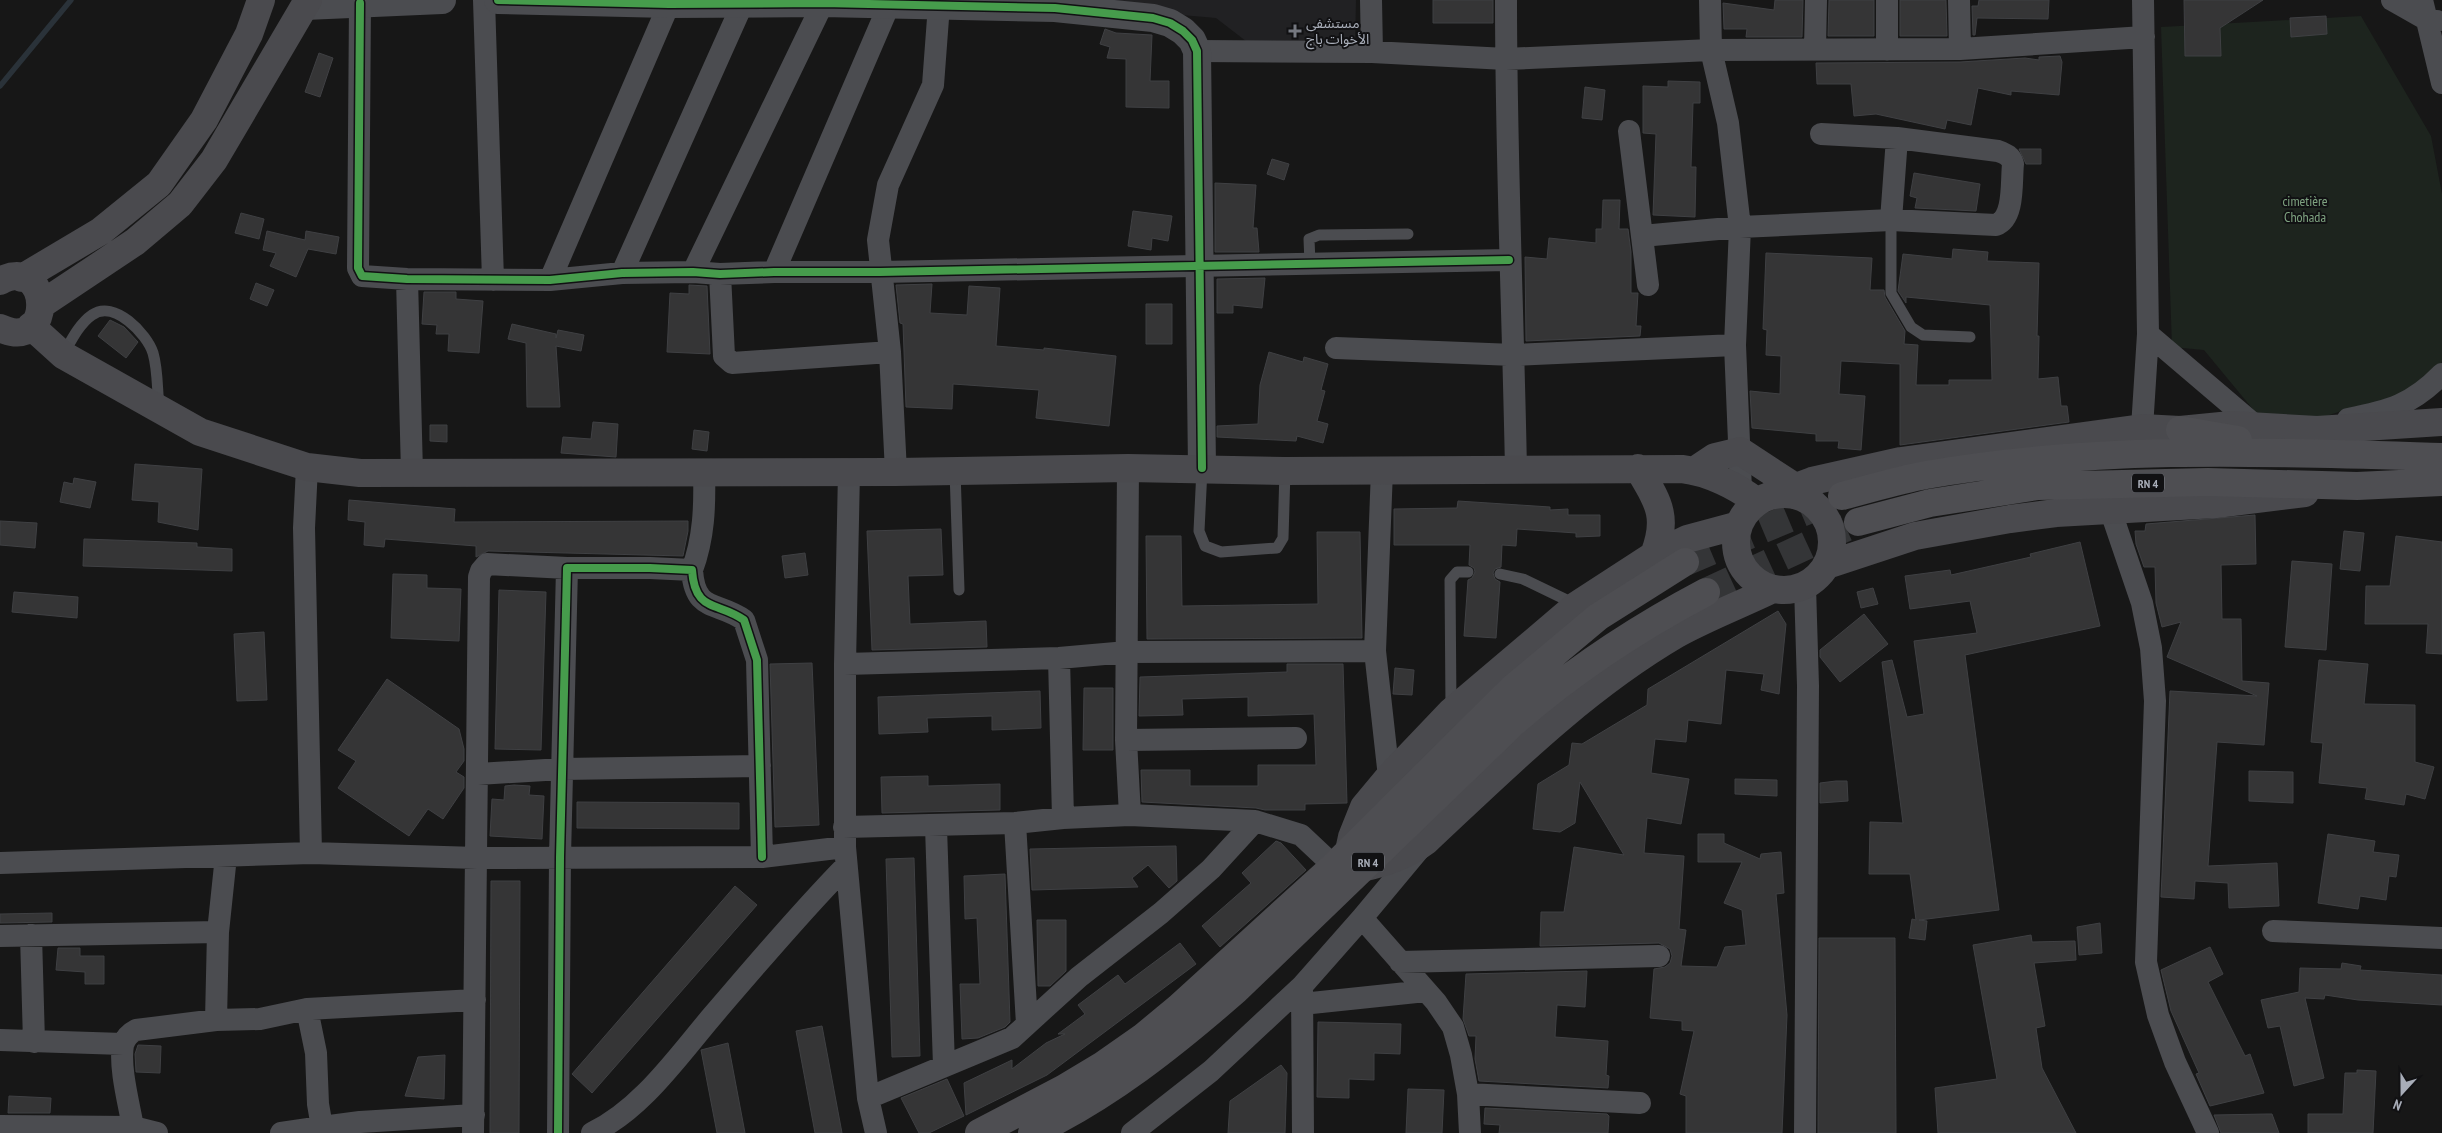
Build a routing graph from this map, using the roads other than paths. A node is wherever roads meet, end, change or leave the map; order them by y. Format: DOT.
graph roads {
  1 [pos="261,0"];
  2 [pos="399,0"];
  3 [pos="442,0"];
  4 [pos="484,0"];
  5 [pos="498,0"];
  6 [pos="1371,0"];
  7 [pos="1506,0"];
  8 [pos="1710,0"];
  9 [pos="1816,0"];
  10 [pos="1886,0"];
  11 [pos="1959,0"];
  12 [pos="2143,0"];
  13 [pos="2392,0"];
  14 [pos="2422,0"];
  15 [pos="306,3"];
  16 [pos="360,3"];
  17 [pos="824,3"];
  18 [pos="669,4"];
  19 [pos="742,5"];
  20 [pos="890,5"];
  21 [pos="939,6"];
  22 [pos="2435,21"];
  23 [pos="2144,36"];
  24 [pos="1960,49"];
  25 [pos="1711,50"];
  26 [pos="1815,50"];
  27 [pos="1887,50"];
  28 [pos="1197,51"];
  29 [pos="1372,52"];
  30 [pos="1506,59"];
  31 [pos="2442,83"];
  32 [pos="1629,130"];
  33 [pos="1821,134"];
  34 [pos="1897,138"];
  35 [pos="1891,220"];
  36 [pos="1740,227"];
  37 [pos="1408,234"];
  38 [pos="1642,236"];
  39 [pos="1509,260"];
  40 [pos="1310,263"];
  41 [pos="1199,265"];
  42 [pos="693,272"];
  43 [pos="774,272"];
  44 [pos="880,272"];
  45 [pos="622,273"];
  46 [pos="720,274"];
  47 [pos="11,279"];
  48 [pos="406,280"];
  49 [pos="493,280"];
  50 [pos="550,280"];
  51 [pos="1648,285"];
  52 [pos="36,315"];
  53 [pos="0,328"];
  54 [pos="2148,334"];
  55 [pos="1970,337"];
  56 [pos="1735,345"];
  57 [pos="1336,348"];
  58 [pos="890,352"];
  59 [pos="63,355"];
  60 [pos="1514,355"];
  61 [pos="2442,374"];
  62 [pos="160,411"];
  63 [pos="2442,422"];
  64 [pos="2256,426"];
  65 [pos="2142,428"];
  66 [pos="2180,430"];
  67 [pos="2320,442"];
  68 [pos="1740,451"];
  69 [pos="2442,457"];
  70 [pos="307,467"];
  71 [pos="1128,468"];
  72 [pos="1202,468"];
  73 [pos="1638,468"];
  74 [pos="1382,470"];
  75 [pos="1516,470"];
  76 [pos="1688,470"];
  77 [pos="955,471"];
  78 [pos="1285,471"];
  79 [pos="704,472"];
  80 [pos="849,472"];
  81 [pos="896,472"];
  82 [pos="412,473"];
  83 [pos="2442,482"];
  84 [pos="2357,486"];
  85 [pos="1842,496"];
  86 [pos="1759,502"];
  87 [pos="2110,509"];
  88 [pos="1858,522"];
  89 [pos="1654,555"];
  90 [pos="1685,562"];
  91 [pos="1827,565"];
  92 [pos="567,568"];
  93 [pos="692,570"];
  94 [pos="1468,572"];
  95 [pos="1500,574"];
  96 [pos="1805,586"];
  97 [pos="1774,589"];
  98 [pos="959,590"];
  99 [pos="1706,592"];
  100 [pos="1577,605"];
  101 [pos="1375,651"];
  102 [pos="1127,652"];
  103 [pos="1059,658"];
  104 [pos="845,664"];
  105 [pos="1451,712"];
  106 [pos="1296,738"];
  107 [pos="1126,740"];
  108 [pos="760,766"];
  109 [pos="562,770"];
  110 [pos="478,774"];
  111 [pos="1389,777"];
  112 [pos="1130,815"];
  113 [pos="1063,818"];
  114 [pos="1255,821"];
  115 [pos="1015,823"];
  116 [pos="936,827"];
  117 [pos="1426,841"];
  118 [pos="845,847"];
  119 [pos="311,853"];
  120 [pos="226,856"];
  121 [pos="560,857"];
  122 [pos="762,857"];
  123 [pos="477,858"];
  124 [pos="1348,861"];
  125 [pos="0,863"];
  126 [pos="1362,918"];
  127 [pos="2273,931"];
  128 [pos="218,932"];
  129 [pos="30,935"];
  130 [pos="0,936"];
  131 [pos="2442,938"];
  132 [pos="1659,956"];
  133 [pos="1400,962"];
  134 [pos="1426,991"];
  135 [pos="1302,995"];
  136 [pos="475,1000"];
  137 [pos="306,1009"];
  138 [pos="216,1020"];
  139 [pos="1027,1024"];
  140 [pos="0,1040"];
  141 [pos="34,1042"];
  142 [pos="123,1044"];
  143 [pos="944,1066"];
  144 [pos="1468,1094"];
  145 [pos="868,1098"];
  146 [pos="1640,1103"];
  147 [pos="473,1124"];
  148 [pos="0,1126"];
  149 [pos="133,1127"];
  150 [pos="322,1128"];
  151 [pos="1135,1132"];
  152 [pos="157,1133"];
  153 [pos="281,1133"];
  154 [pos="558,1133"];
  155 [pos="592,1133"];
  156 [pos="876,1133"];
  157 [pos="980,1133"];
  158 [pos="1032,1133"];
  159 [pos="1303,1133"];
  160 [pos="1470,1133"];
  161 [pos="1805,1133"];
  162 [pos="2208,1133"];
  1 -- 47 [label="main road"];
  2 -- 3 [label="street"];
  2 -- 16 [label="street"];
  4 -- 49 [label="street"];
  5 -- 18 [label="street"];
  6 -- 29 [label="street"];
  7 -- 30 [label="street"];
  8 -- 25 [label="street"];
  9 -- 26 [label="street"];
  10 -- 27 [label="street"];
  11 -- 24 [label="street"];
  12 -- 23 [label="street"];
  13 -- 22 [label="street"];
  14 -- 22 [label="street"];
  15 -- 16 [label="street"];
  15 -- 52 [label="main road"];
  16 -- 48 [label="street"];
  17 -- 19 [label="street"];
  17 -- 20 [label="street"];
  17 -- 42 [label="street"];
  18 -- 19 [label="street"];
  18 -- 50 [label="street"];
  19 -- 45 [label="street"];
  20 -- 21 [label="street"];
  20 -- 43 [label="street"];
  21 -- 28 [label="street"];
  21 -- 44 [label="street"];
  22 -- 31 [label="street"];
  23 -- 24 [label="street"];
  23 -- 54 [label="street"];
  24 -- 27 [label="street"];
  25 -- 26 [label="street"];
  25 -- 30 [label="street"];
  25 -- 36 [label="street"];
  26 -- 27 [label="street"];
  28 -- 29 [label="street"];
  28 -- 41 [label="street"];
  29 -- 30 [label="street"];
  30 -- 39 [label="street"];
  32 -- 38 [label="street"];
  33 -- 34 [label="street"];
  34 -- 35 [label="street"];
  34 -- 35 [label="street"];
  35 -- 36 [label="street"];
  35 -- 55 [label="lane"];
  36 -- 38 [label="street"];
  36 -- 56 [label="street"];
  37 -- 40 [label="lane"];
  38 -- 51 [label="street"];
  39 -- 40 [label="street"];
  39 -- 60 [label="street"];
  40 -- 41 [label="street"];
  41 -- 44 [label="street"];
  41 -- 72 [label="street"];
  42 -- 45 [label="street"];
  42 -- 46 [label="street"];
  43 -- 44 [label="street"];
  43 -- 46 [label="street"];
  44 -- 58 [label="street"];
  45 -- 50 [label="street"];
  46 -- 58 [label="street"];
  47 -- 52 [label="main road"];
  48 -- 49 [label="street"];
  48 -- 82 [label="street"];
  49 -- 50 [label="street"];
  52 -- 53 [label="main road"];
  52 -- 59 [label="main road"];
  54 -- 64 [label="street"];
  54 -- 65 [label="street"];
  56 -- 60 [label="street"];
  56 -- 68 [label="street"];
  57 -- 60 [label="street"];
  58 -- 81 [label="street"];
  59 -- 62 [label="main road"];
  59 -- 62 [label="lane"];
  60 -- 75 [label="street"];
  61 -- 67 [label="street"];
  62 -- 70 [label="main road"];
  63 -- 67 [label="main road"];
  64 -- 66 [label="main road"];
  64 -- 67 [label="main road"];
  65 -- 66 [label="main road"];
  65 -- 86 [label="main road"];
  66 -- 67 [label="highway"];
  67 -- 69 [label="highway, RN 4"];
  67 -- 85 [label="highway, RN 4"];
  68 -- 76 [label="main road"];
  68 -- 86 [label="main road"];
  68 -- 86 [label="street"];
  70 -- 82 [label="main road"];
  70 -- 119 [label="street"];
  71 -- 72 [label="main road"];
  71 -- 77 [label="main road"];
  71 -- 102 [label="street"];
  72 -- 78 [label="main road"];
  72 -- 78 [label="lane"];
  73 -- 75 [label="main road"];
  73 -- 76 [label="main road"];
  73 -- 89 [label="main road"];
  74 -- 75 [label="main road"];
  74 -- 78 [label="main road"];
  74 -- 101 [label="street"];
  76 -- 86 [label="main road"];
  77 -- 81 [label="main road"];
  77 -- 98 [label="lane"];
  79 -- 80 [label="main road"];
  79 -- 82 [label="main road"];
  79 -- 93 [label="street"];
  80 -- 81 [label="main road"];
  80 -- 104 [label="street"];
  83 -- 84 [label="highway, RN 4"];
  84 -- 87 [label="main road"];
  84 -- 88 [label="highway, RN 4"];
  86 -- 89 [label="main road"];
  86 -- 91 [label="main road"];
  86 -- 97 [label="main road"];
  87 -- 91 [label="main road"];
  87 -- 162 [label="street"];
  89 -- 100 [label="main road"];
  90 -- 124 [label="highway, RN 4"];
  91 -- 96 [label="main road"];
  92 -- 93 [label="street"];
  92 -- 109 [label="street"];
  92 -- 110 [label="street"];
  93 -- 108 [label="street"];
  94 -- 105 [label="lane"];
  95 -- 100 [label="lane"];
  96 -- 97 [label="main road"];
  96 -- 161 [label="street"];
  97 -- 117 [label="main road"];
  99 -- 124 [label="highway, RN 4"];
  100 -- 105 [label="main road"];
  101 -- 102 [label="street"];
  101 -- 111 [label="street"];
  102 -- 103 [label="street"];
  102 -- 107 [label="street"];
  103 -- 104 [label="street"];
  103 -- 113 [label="street"];
  104 -- 118 [label="street"];
  105 -- 111 [label="main road"];
  106 -- 107 [label="street"];
  107 -- 112 [label="street"];
  108 -- 109 [label="street"];
  108 -- 122 [label="street"];
  109 -- 110 [label="street"];
  109 -- 121 [label="street"];
  110 -- 123 [label="street"];
  111 -- 124 [label="main road"];
  112 -- 113 [label="street"];
  112 -- 114 [label="street"];
  113 -- 115 [label="street"];
  114 -- 124 [label="street"];
  114 -- 139 [label="street"];
  115 -- 116 [label="street"];
  115 -- 139 [label="street"];
  116 -- 118 [label="street"];
  116 -- 143 [label="street"];
  117 -- 124 [label="main road"];
  117 -- 126 [label="street"];
  118 -- 122 [label="street"];
  118 -- 145 [label="street"];
  118 -- 155 [label="street"];
  119 -- 120 [label="street"];
  119 -- 123 [label="street"];
  120 -- 125 [label="street"];
  120 -- 128 [label="street"];
  121 -- 122 [label="street"];
  121 -- 123 [label="street"];
  121 -- 154 [label="street"];
  123 -- 136 [label="street"];
  124 -- 157 [label="highway, RN 4"];
  124 -- 158 [label="highway, RN 4"];
  126 -- 133 [label="street"];
  126 -- 135 [label="street"];
  127 -- 131 [label="street"];
  128 -- 129 [label="street"];
  128 -- 138 [label="street"];
  129 -- 130 [label="street"];
  129 -- 141 [label="street"];
  132 -- 133 [label="street"];
  133 -- 134 [label="street"];
  134 -- 135 [label="street"];
  134 -- 144 [label="street"];
  135 -- 151 [label="street"];
  135 -- 159 [label="street"];
  136 -- 137 [label="street"];
  136 -- 147 [label="street"];
  137 -- 138 [label="street"];
  137 -- 150 [label="street"];
  138 -- 142 [label="street"];
  139 -- 143 [label="street"];
  140 -- 141 [label="street"];
  141 -- 142 [label="street"];
  142 -- 149 [label="street"];
  143 -- 145 [label="street"];
  144 -- 146 [label="street"];
  144 -- 160 [label="street"];
  145 -- 156 [label="street"];
  147 -- 150 [label="street"];
  148 -- 149 [label="street"];
  149 -- 152 [label="street"];
  150 -- 153 [label="street"];
}
